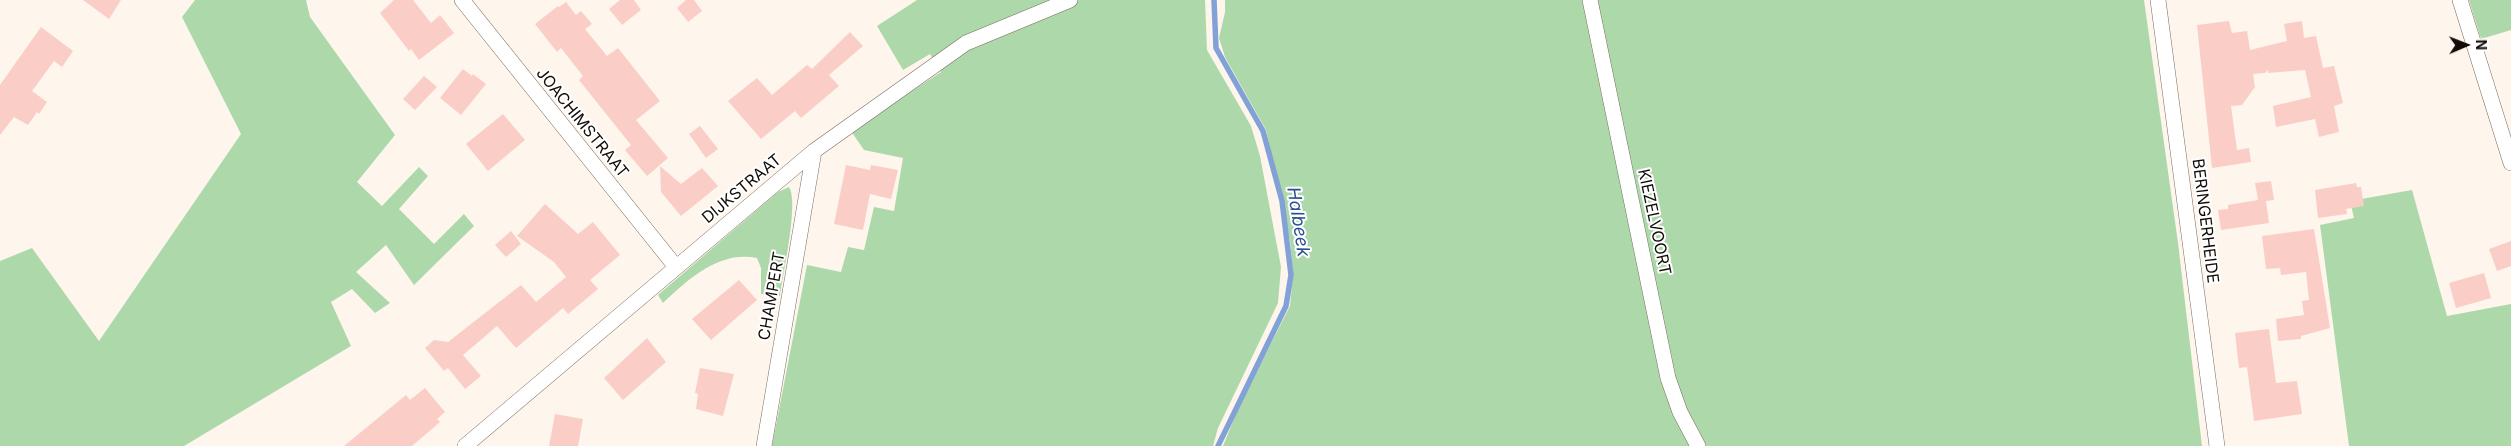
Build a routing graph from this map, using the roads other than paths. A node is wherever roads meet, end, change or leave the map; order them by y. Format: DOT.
graph roads {
  1 [pos="462,0"];
  2 [pos="1070,0"];
  3 [pos="1590,0"];
  4 [pos="2158,0"];
  5 [pos="2460,0"];
  6 [pos="814,151"];
  7 [pos="2511,163"];
  8 [pos="676,268"];
  9 [pos="465,446"];
  10 [pos="764,446"];
  11 [pos="1698,446"];
  12 [pos="2217,446"];
  1 -- 8 [label="street, JOACHIMSTRAAT"];
  2 -- 6 [label="street, DIJKSTRAAT"];
  3 -- 11 [label="street, KIEZELVOORT"];
  4 -- 12 [label="street, BERINGERHEIDE"];
  5 -- 7 [label="street"];
  6 -- 8 [label="street, DIJKSTRAAT"];
  6 -- 10 [label="street, CHAMPERT"];
  8 -- 9 [label="street, DIJKSTRAAT"];
}
